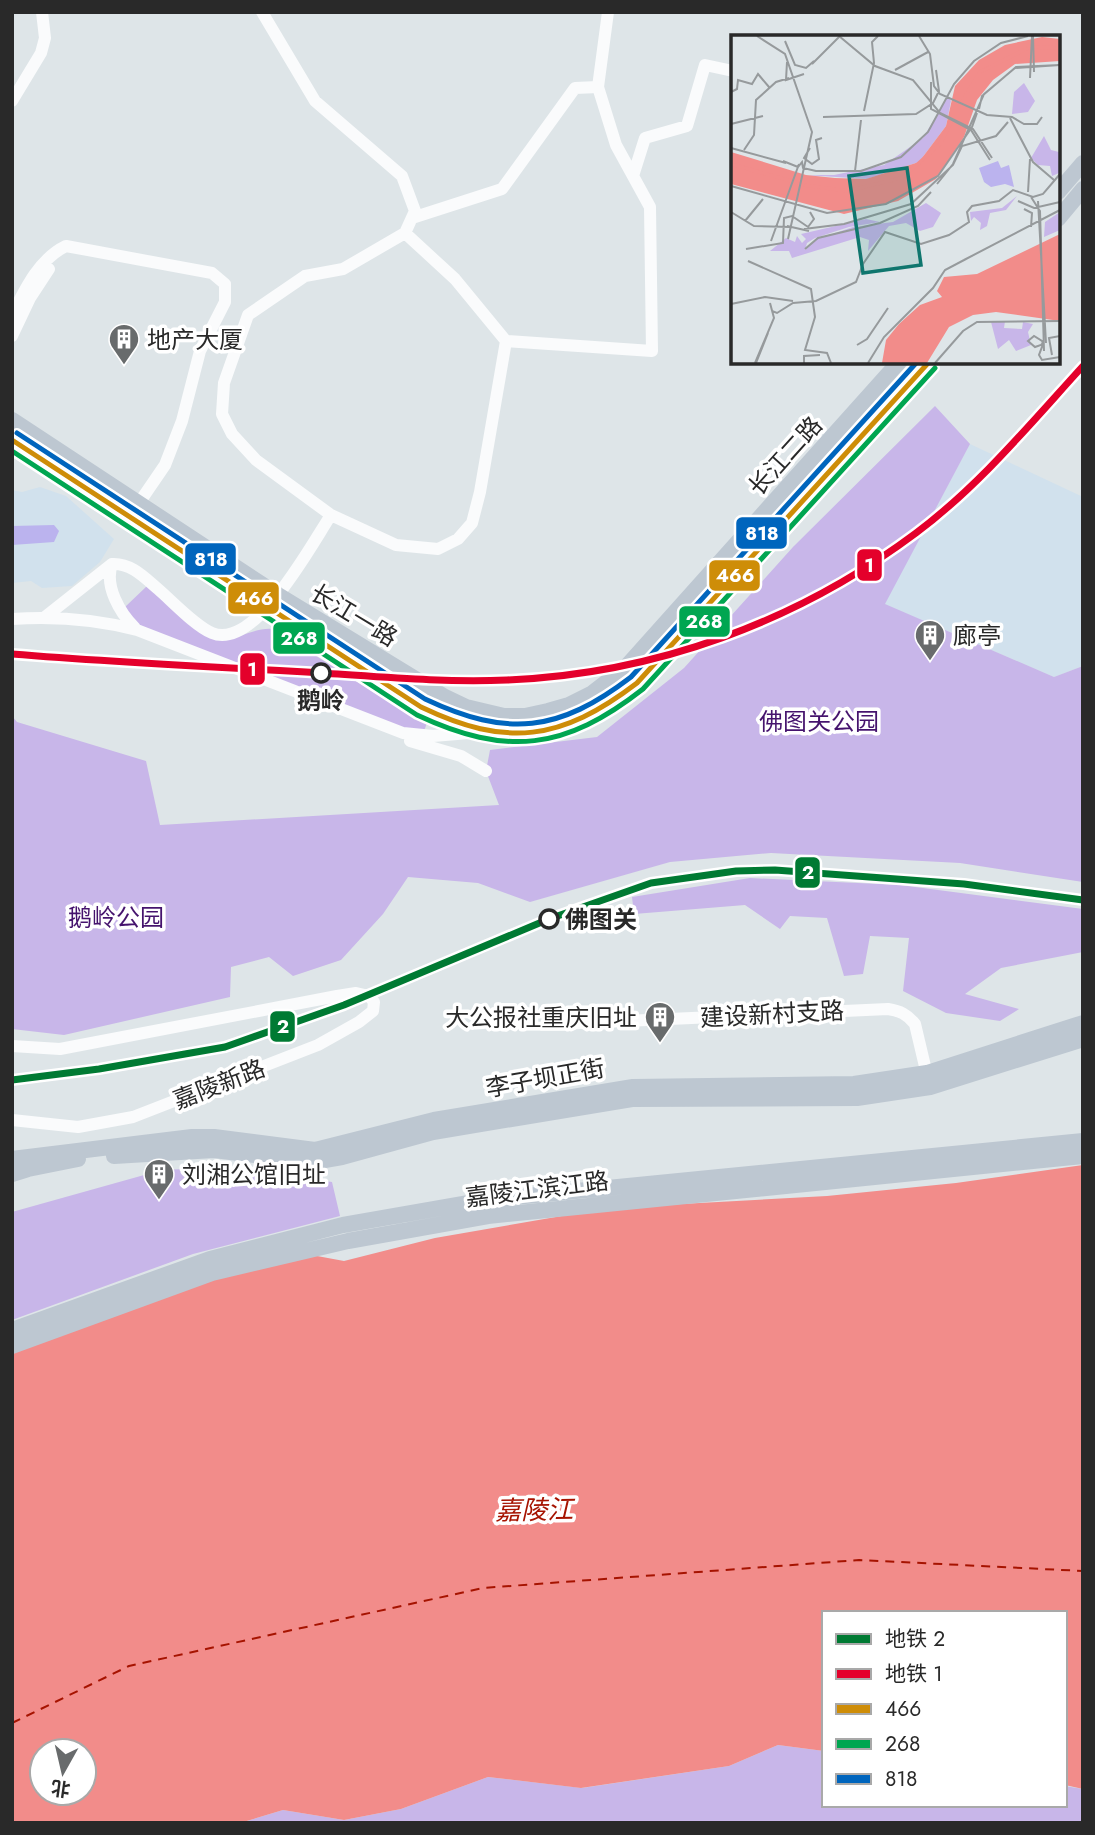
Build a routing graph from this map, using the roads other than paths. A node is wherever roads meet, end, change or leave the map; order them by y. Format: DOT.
graph roads {
  1 [pos="41,12"];
  2 [pos="262,12"];
  3 [pos="608,12"];
  4 [pos="731,71"];
  5 [pos="598,87"];
  6 [pos="12,101"];
  7 [pos="1083,163"];
  8 [pos="633,176"];
  9 [pos="1083,189"];
  10 [pos="1060,190"];
  11 [pos="1060,217"];
  12 [pos="412,218"];
  13 [pos="405,233"];
  14 [pos="57,251"];
  15 [pos="12,315"];
  16 [pos="12,336"];
  17 [pos="506,341"];
  18 [pos="897,364"];
  19 [pos="927,364"];
  20 [pos="12,420"];
  21 [pos="12,440"];
  22 [pos="139,503"];
  23 [pos="331,515"];
  24 [pos="112,564"];
  25 [pos="278,595"];
  26 [pos="267,608"];
  27 [pos="45,617"];
  28 [pos="12,619"];
  29 [pos="137,630"];
  30 [pos="505,716"];
  31 [pos="482,732"];
  32 [pos="402,733"];
  33 [pos="486,771"];
  34 [pos="1083,1023"];
  35 [pos="558,1024"];
  36 [pos="1083,1040"];
  37 [pos="12,1046"];
  38 [pos="928,1080"];
  39 [pos="609,1096"];
  40 [pos="12,1120"];
  41 [pos="1083,1141"];
  42 [pos="1083,1156"];
  43 [pos="12,1159"];
  44 [pos="12,1174"];
  45 [pos="12,1330"];
  46 [pos="12,1346"];
  1 -- 6 [label="street"];
  2 -- 12 [label="street"];
  3 -- 5 [label="street"];
  4 -- 8 [label="street"];
  5 -- 8 [label="street"];
  5 -- 12 [label="street"];
  7 -- 10 [label="main road"];
  8 -- 17 [label="street"];
  9 -- 11 [label="main road"];
  12 -- 13 [label="street"];
  13 -- 17 [label="street"];
  13 -- 23 [label="street"];
  14 -- 15 [label="street"];
  14 -- 16 [label="street"];
  14 -- 22 [label="street"];
  17 -- 23 [label="street"];
  18 -- 30 [label="main road, 长江二路"];
  19 -- 31 [label="main road, 长江二路"];
  20 -- 22 [label="main road, 长江一路"];
  21 -- 26 [label="main road, 长江一路"];
  22 -- 25 [label="main road, 长江一路"];
  23 -- 25 [label="street"];
  24 -- 26 [label="street"];
  24 -- 27 [label="street"];
  24 -- 29 [label="street"];
  25 -- 26 [label="street"];
  25 -- 30 [label="main road, 长江一路"];
  26 -- 31 [label="main road, 长江一路"];
  27 -- 28 [label="street"];
  27 -- 29 [label="street"];
  29 -- 32 [label="street"];
  31 -- 32 [label="street"];
  32 -- 33 [label="street"];
  34 -- 38 [label="main road, 李子坝正街"];
  35 -- 38 [label="street, 建设新村支路"];
  36 -- 38 [label="main road, 李子坝正街"];
  37 -- 40 [label="street, 嘉陵新路"];
  38 -- 39 [label="main road, 李子坝正街"];
  39 -- 43 [label="main road, 李子坝正街"];
  39 -- 44 [label="main road, 李子坝正街"];
  41 -- 45 [label="main road, 嘉陵江滨江路"];
  42 -- 46 [label="main road, 嘉陵江滨江路"];
}
